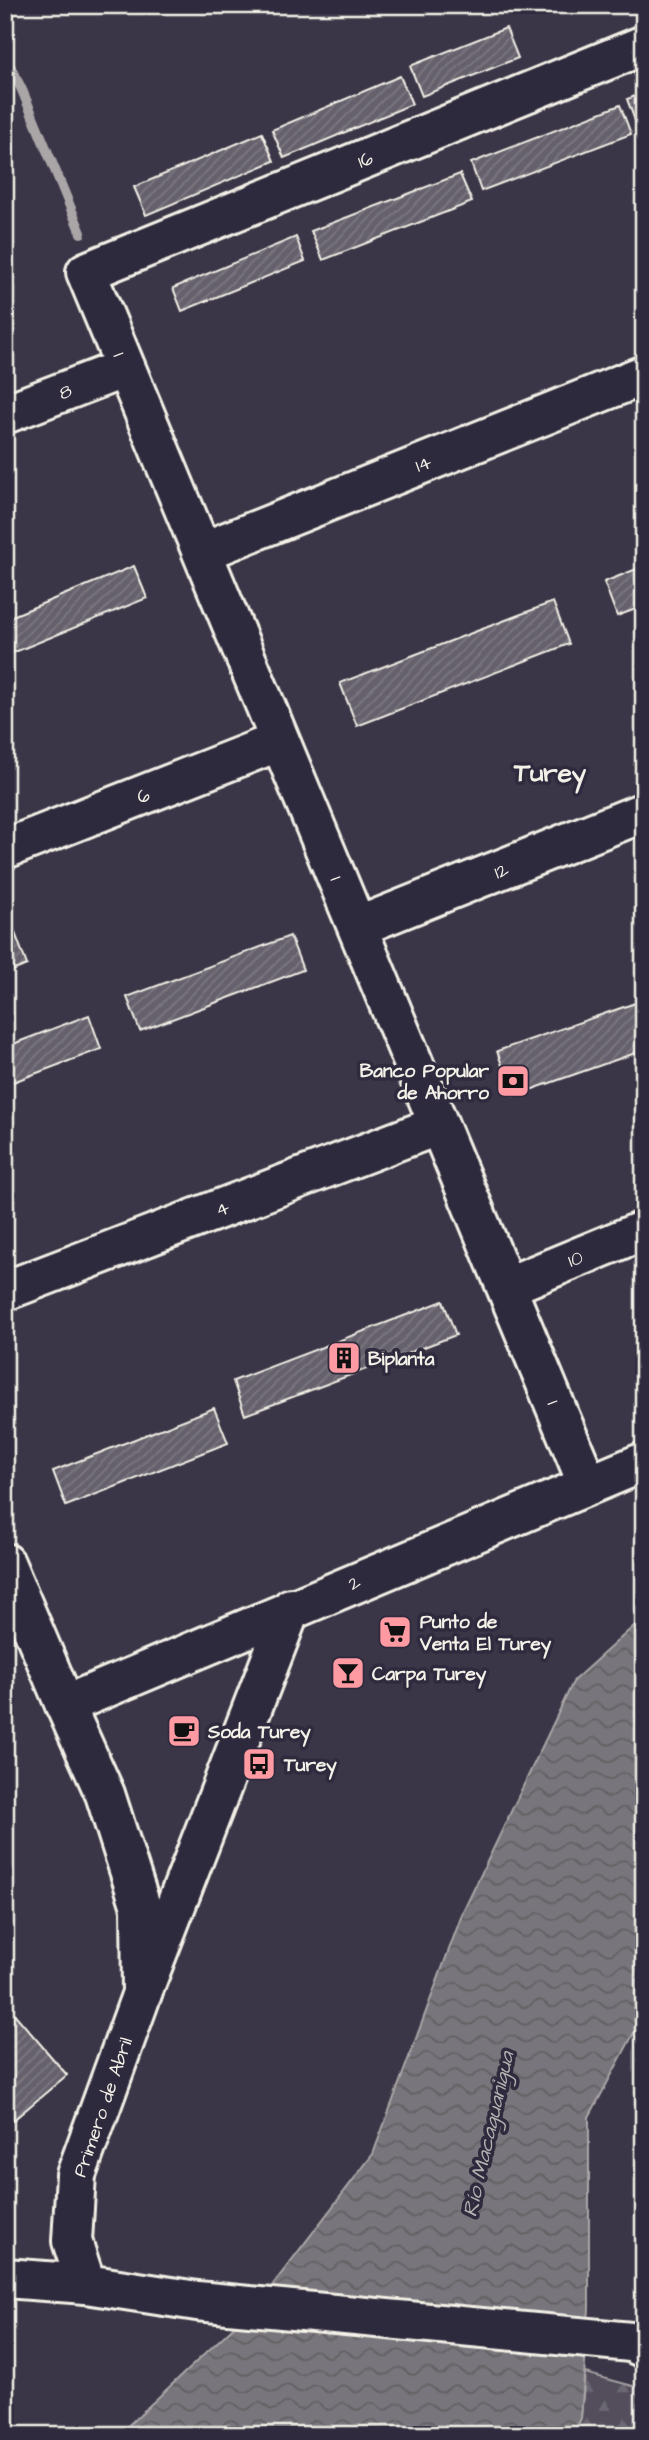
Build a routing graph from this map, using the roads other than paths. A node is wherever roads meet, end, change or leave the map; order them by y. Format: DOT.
graph roads {
  1 [pos="644,45"];
  2 [pos="86,272"];
  3 [pos="125,368"];
  4 [pos="644,375"];
  5 [pos="5,414"];
  6 [pos="202,552"];
  7 [pos="280,741"];
  8 [pos="644,812"];
  9 [pos="5,849"];
  10 [pos="357,927"];
  11 [pos="439,1125"];
  12 [pos="644,1230"];
  13 [pos="506,1287"];
  14 [pos="5,1291"];
  15 [pos="644,1462"];
  16 [pos="588,1485"];
  17 [pos="5,1563"];
  18 [pos="291,1608"];
  19 [pos="65,1705"];
  20 [pos="142,1993"];
  21 [pos="5,2278"];
  22 [pos="86,2284"];
  23 [pos="638,2345"];
  1 -- 2 [label="street, 16"];
  2 -- 3 [label="street, 1"];
  3 -- 5 [label="street, 8"];
  3 -- 6 [label="street, 1"];
  4 -- 6 [label="street, 14"];
  6 -- 7 [label="street, 1"];
  7 -- 9 [label="street, 6"];
  7 -- 10 [label="street, 1"];
  8 -- 10 [label="street, 12"];
  10 -- 11 [label="street, 1"];
  11 -- 13 [label="street, 1"];
  11 -- 14 [label="street, 4"];
  12 -- 13 [label="street, 10"];
  13 -- 16 [label="street, 1"];
  15 -- 16 [label="street, 2"];
  16 -- 18 [label="street, 2"];
  17 -- 19 [label="street, Primero de Abril"];
  18 -- 19 [label="street, 2"];
  18 -- 20 [label="street"];
  19 -- 20 [label="street, Primero de Abril"];
  20 -- 22 [label="street, Primero de Abril"];
  21 -- 22 [label="street"];
  22 -- 23 [label="street"];
}
